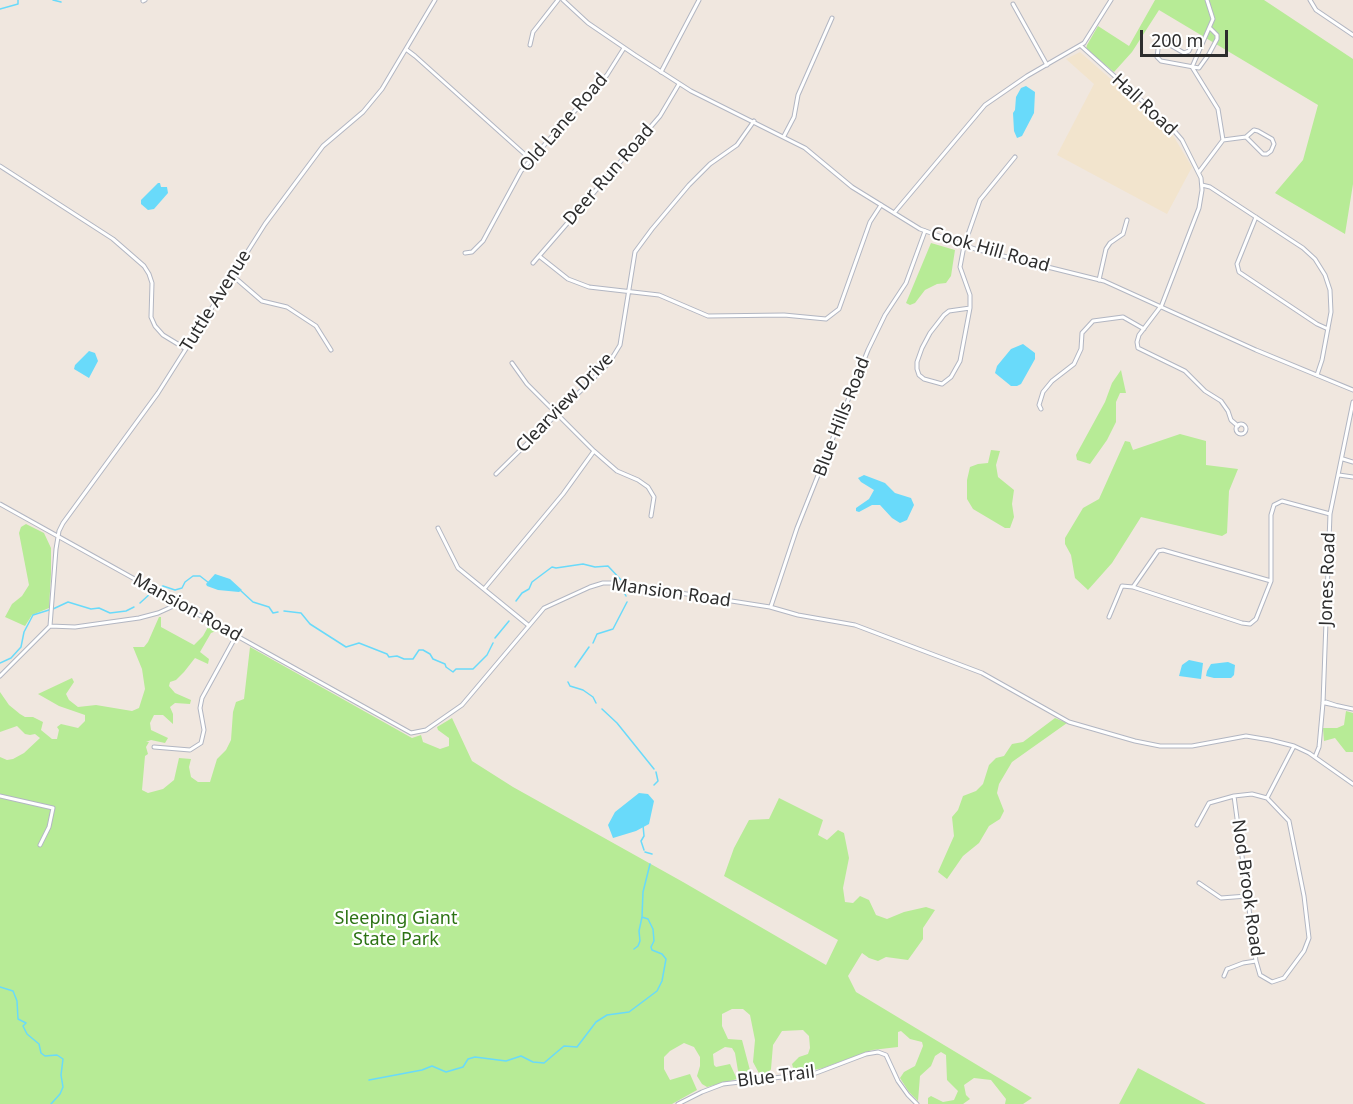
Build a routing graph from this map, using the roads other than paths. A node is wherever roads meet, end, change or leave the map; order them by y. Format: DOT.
graph roads {
  1 [pos="435,0"];
  2 [pos="558,0"];
  3 [pos="563,0"];
  4 [pos="699,0"];
  5 [pos="1111,0"];
  6 [pos="1207,0"];
  7 [pos="1310,0"];
  8 [pos="1013,4"];
  9 [pos="831,18"];
  10 [pos="1210,28"];
  11 [pos="1353,35"];
  12 [pos="1203,40"];
  13 [pos="530,45"];
  14 [pos="1081,46"];
  15 [pos="624,48"];
  16 [pos="407,50"];
  17 [pos="1047,65"];
  18 [pos="1192,67"];
  19 [pos="661,72"];
  20 [pos="679,84"];
  21 [pos="754,121"];
  22 [pos="784,136"];
  23 [pos="1246,137"];
  24 [pos="1223,140"];
  25 [pos="1015,157"];
  26 [pos="530,159"];
  27 [pos="0,166"];
  28 [pos="1199,172"];
  29 [pos="1202,185"];
  30 [pos="881,205"];
  31 [pos="894,213"];
  32 [pos="1256,217"];
  33 [pos="1127,220"];
  34 [pos="925,231"];
  35 [pos="964,246"];
  36 [pos="465,253"];
  37 [pos="539,256"];
  38 [pos="533,263"];
  39 [pos="233,276"];
  40 [pos="1100,280"];
  41 [pos="630,293"];
  42 [pos="1161,307"];
  43 [pos="970,308"];
  44 [pos="1144,329"];
  45 [pos="1328,330"];
  46 [pos="186,349"];
  47 [pos="331,350"];
  48 [pos="512,363"];
  49 [pos="1317,375"];
  50 [pos="1353,390"];
  51 [pos="1353,402"];
  52 [pos="1041,409"];
  53 [pos="556,413"];
  54 [pos="1238,426"];
  55 [pos="594,452"];
  56 [pos="1343,458"];
  57 [pos="1353,462"];
  58 [pos="496,474"];
  59 [pos="1339,475"];
  60 [pos="1353,477"];
  61 [pos="0,504"];
  62 [pos="1330,514"];
  63 [pos="651,516"];
  64 [pos="438,528"];
  65 [pos="58,537"];
  66 [pos="1271,581"];
  67 [pos="1133,587"];
  68 [pos="484,589"];
  69 [pos="178,604"];
  70 [pos="770,607"];
  71 [pos="1109,617"];
  72 [pos="528,625"];
  73 [pos="50,626"];
  74 [pos="236,636"];
  75 [pos="0,676"];
  76 [pos="1324,703"];
  77 [pos="1353,710"];
  78 [pos="1294,746"];
  79 [pos="154,747"];
  80 [pos="1315,757"];
  81 [pos="1353,784"];
  82 [pos="0,796"];
  83 [pos="1234,796"];
  84 [pos="1267,798"];
  85 [pos="1197,825"];
  86 [pos="40,844"];
  87 [pos="1199,883"];
  88 [pos="1247,896"];
  89 [pos="1256,961"];
  90 [pos="1224,975"];
  91 [pos="678,1104"];
  92 [pos="918,1104"];
  1 -- 16 [label="street, Tuttle Avenue"];
  2 -- 13 [label="street"];
  3 -- 15 [label="street, Cook Hill Road"];
  4 -- 19 [label="street"];
  5 -- 14 [label="street"];
  6 -- 10 [label="street"];
  7 -- 11 [label="street"];
  8 -- 17 [label="street"];
  9 -- 22 [label="street"];
  10 -- 12 [label="street"];
  10 -- 18 [label="street"];
  12 -- 18 [label="street"];
  12 -- 18 [label="street"];
  14 -- 17 [label="street"];
  14 -- 28 [label="street, Hall Road"];
  15 -- 19 [label="street, Cook Hill Road"];
  15 -- 26 [label="street, Old Lane Road"];
  16 -- 26 [label="street"];
  16 -- 39 [label="street, Tuttle Avenue"];
  17 -- 31 [label="street"];
  18 -- 24 [label="street"];
  19 -- 20 [label="street, Cook Hill Road"];
  20 -- 21 [label="street, Cook Hill Road"];
  20 -- 37 [label="street, Deer Run Road"];
  21 -- 22 [label="street, Cook Hill Road"];
  21 -- 41 [label="street, Clearview Drive"];
  22 -- 30 [label="street, Cook Hill Road"];
  23 -- 23 [label="street"];
  23 -- 24 [label="street"];
  24 -- 28 [label="street"];
  25 -- 35 [label="street"];
  26 -- 36 [label="street, Old Lane Road"];
  27 -- 46 [label="street"];
  28 -- 29 [label="street, Hall Road"];
  29 -- 32 [label="street"];
  29 -- 42 [label="street, Hall Road"];
  30 -- 31 [label="street, Cook Hill Road"];
  30 -- 41 [label="street"];
  31 -- 34 [label="street, Cook Hill Road"];
  32 -- 45 [label="street"];
  32 -- 45 [label="street"];
  33 -- 40 [label="street"];
  34 -- 35 [label="street, Cook Hill Road"];
  34 -- 70 [label="street, Blue Hills Road"];
  35 -- 40 [label="street, Cook Hill Road"];
  35 -- 43 [label="street"];
  37 -- 38 [label="street, Deer Run Road"];
  37 -- 41 [label="street"];
  39 -- 46 [label="street, Tuttle Avenue"];
  39 -- 47 [label="street"];
  40 -- 42 [label="street, Cook Hill Road"];
  41 -- 53 [label="street, Clearview Drive"];
  42 -- 44 [label="street, Hall Road"];
  42 -- 49 [label="street, Cook Hill Road"];
  43 -- 43 [label="street"];
  44 -- 52 [label="street"];
  44 -- 54 [label="street"];
  45 -- 49 [label="street"];
  46 -- 65 [label="street, Tuttle Avenue"];
  48 -- 53 [label="street"];
  49 -- 50 [label="street, Cook Hill Road"];
  51 -- 56 [label="street, Jones Road"];
  53 -- 55 [label="street"];
  53 -- 58 [label="street, Clearview Drive"];
  55 -- 63 [label="street"];
  55 -- 68 [label="street"];
  56 -- 57 [label="street"];
  56 -- 59 [label="street, Jones Road"];
  59 -- 60 [label="street"];
  59 -- 62 [label="street, Jones Road"];
  61 -- 65 [label="street, Mansion Road"];
  62 -- 66 [label="street"];
  62 -- 76 [label="street, Jones Road"];
  64 -- 68 [label="street"];
  65 -- 69 [label="street, Mansion Road"];
  65 -- 73 [label="street, Tuttle Avenue"];
  66 -- 67 [label="street"];
  66 -- 67 [label="street"];
  67 -- 71 [label="street"];
  68 -- 72 [label="street"];
  69 -- 73 [label="street"];
  69 -- 74 [label="street, Mansion Road"];
  70 -- 72 [label="street, Mansion Road"];
  70 -- 78 [label="street, Mansion Road"];
  72 -- 74 [label="street, Mansion Road"];
  73 -- 75 [label="street"];
  74 -- 79 [label="street"];
  76 -- 77 [label="street"];
  76 -- 80 [label="street, Jones Road"];
  78 -- 80 [label="street, Mansion Road"];
  78 -- 84 [label="street"];
  80 -- 81 [label="street, Mansion Road"];
  82 -- 86 [label="street"];
  83 -- 84 [label="street, Nod Brook Road"];
  83 -- 85 [label="street, Nod Brook Road"];
  83 -- 88 [label="street, Nod Brook Road"];
  84 -- 89 [label="street, Nod Brook Road"];
  87 -- 88 [label="street"];
  88 -- 89 [label="street, Nod Brook Road"];
  89 -- 90 [label="street"];
  91 -- 92 [label="street, Blue Trail"];
}
